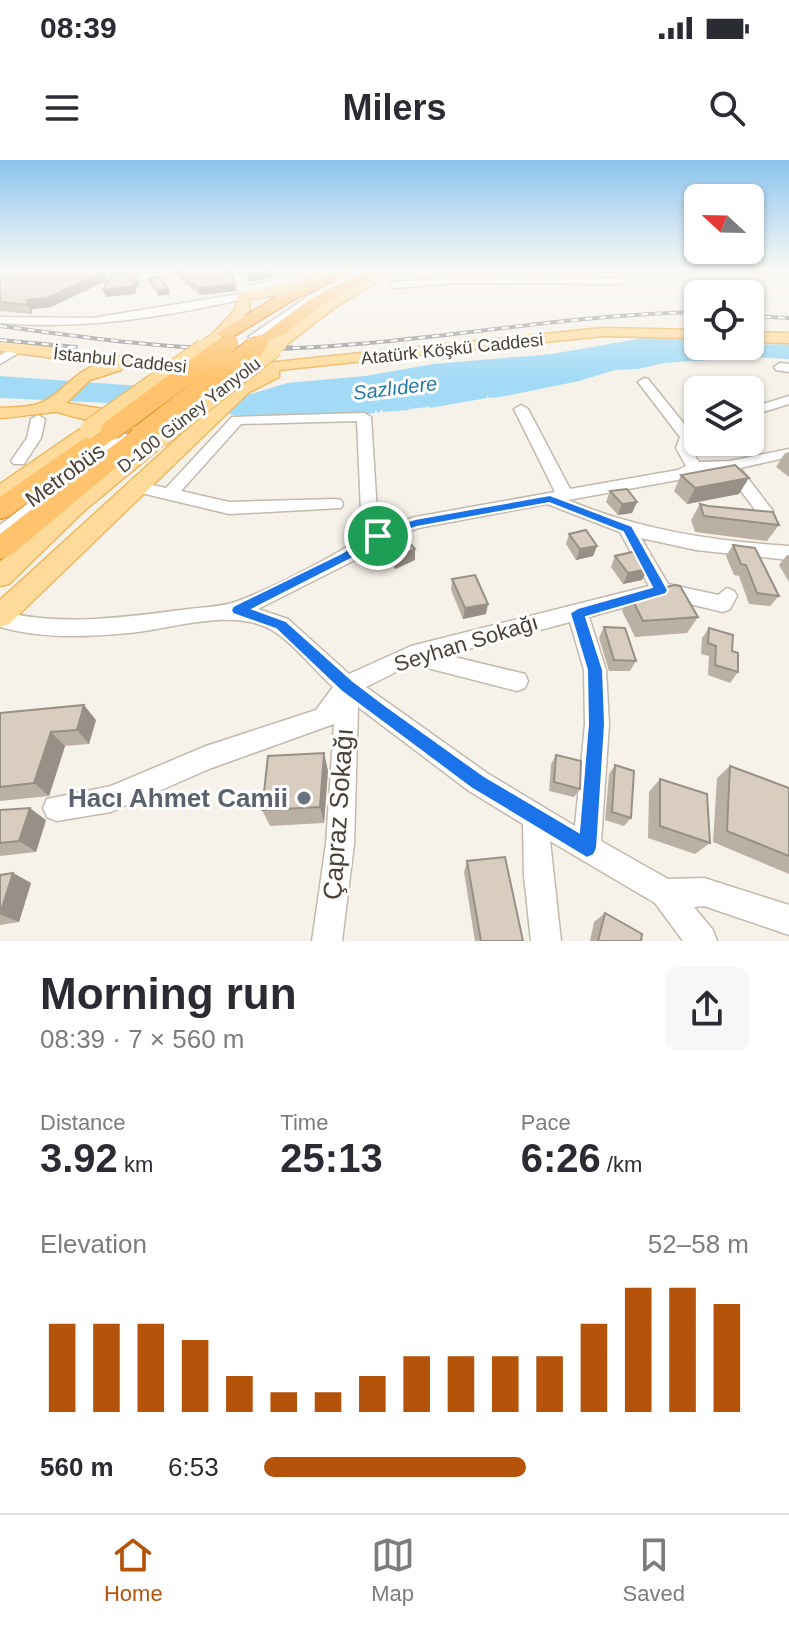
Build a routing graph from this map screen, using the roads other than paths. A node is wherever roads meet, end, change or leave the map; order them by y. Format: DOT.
graph roads {
  1 [pos="187,306"];
  2 [pos="240,306"];
  3 [pos="265,306"];
  4 [pos="284,306"];
  5 [pos="304,306"];
  6 [pos="310,306"];
  7 [pos="326,306"];
  8 [pos="0,320"];
  9 [pos="684,334"];
  10 [pos="764,337"];
  11 [pos="789,338"];
  12 [pos="265,341"];
  13 [pos="223,342"];
  14 [pos="0,346"];
  15 [pos="29,349"];
  16 [pos="0,360"];
  17 [pos="153,366"];
  18 [pos="74,376"];
  19 [pos="241,380"];
  20 [pos="644,382"];
  21 [pos="789,400"];
  22 [pos="44,408"];
  23 [pos="764,408"];
  24 [pos="521,409"];
  25 [pos="0,412"];
  26 [pos="214,414"];
  27 [pos="684,424"];
  28 [pos="100,425"];
  29 [pos="183,425"];
  30 [pos="150,436"];
  31 [pos="789,453"];
  32 [pos="688,456"];
  33 [pos="19,461"];
  34 [pos="730,466"];
  35 [pos="694,467"];
  36 [pos="139,487"];
  37 [pos="170,493"];
  38 [pos="0,494"];
  39 [pos="558,497"];
  40 [pos="335,504"];
  41 [pos="0,510"];
  42 [pos="733,517"];
  43 [pos="0,524"];
  44 [pos="627,529"];
  45 [pos="0,534"];
  46 [pos="378,536"];
  47 [pos="0,549"];
  48 [pos="789,553"];
  49 [pos="0,577"];
  50 [pos="661,590"];
  51 [pos="727,596"];
  52 [pos="0,600"];
  53 [pos="238,610"];
  54 [pos="578,613"];
  55 [pos="0,617"];
  56 [pos="411,655"];
  57 [pos="517,681"];
  58 [pos="347,686"];
  59 [pos="56,808"];
  60 [pos="536,816"];
  61 [pos="587,848"];
  62 [pos="665,893"];
  63 [pos="789,920"];
  64 [pos="327,941"];
  65 [pos="546,941"];
  66 [pos="702,941"];
  1 -- 8 [label="street"];
  2 -- 13 [label="main road"];
  3 -- 13 [label="main road"];
  4 -- 13 [label="highway"];
  5 -- 12 [label="street"];
  6 -- 12 [label="highway"];
  7 -- 12 [label="main road, D-100 Güney Yanyolu"];
  9 -- 19 [label="main road, Atatürk Köşkü Caddesi"];
  10 -- 11 [label="main road"];
  12 -- 30 [label="highway, bridge"];
  13 -- 28 [label="highway, bridge"];
  14 -- 15 [label="main road, İstanbul Caddesi"];
  15 -- 16 [label="street"];
  15 -- 17 [label="main road, İstanbul Caddesi"];
  15 -- 18 [label="main road"];
  17 -- 18 [label="main road"];
  17 -- 19 [label="main road, İstanbul Caddesi"];
  18 -- 22 [label="main road"];
  19 -- 26 [label="main road"];
  20 -- 27 [label="street"];
  21 -- 23 [label="street"];
  22 -- 25 [label="main road"];
  22 -- 28 [label="main road"];
  22 -- 33 [label="street"];
  24 -- 39 [label="street"];
  26 -- 29 [label="main road"];
  26 -- 36 [label="main road"];
  28 -- 29 [label="main road"];
  28 -- 38 [label="main road"];
  28 -- 41 [label="highway"];
  29 -- 52 [label="main road"];
  30 -- 47 [label="highway"];
  30 -- 49 [label="main road, D-100 Güney Yanyolu"];
  31 -- 34 [label="street"];
  32 -- 35 [label="street"];
  34 -- 35 [label="street"];
  34 -- 42 [label="street"];
  35 -- 39 [label="street"];
  36 -- 37 [label="street"];
  36 -- 55 [label="main road"];
  37 -- 40 [label="street"];
  37 -- 46 [label="street"];
  39 -- 44 [label="street"];
  39 -- 46 [label="street"];
  43 -- 45 [label="street, Metrobüs"];
  44 -- 48 [label="street"];
  44 -- 50 [label="street"];
  46 -- 53 [label="street"];
  50 -- 51 [label="street"];
  50 -- 54 [label="street, Seyhan Sokağı"];
  53 -- 55 [label="street"];
  53 -- 58 [label="street"];
  54 -- 56 [label="street, Seyhan Sokağı"];
  54 -- 61 [label="street"];
  56 -- 57 [label="street"];
  56 -- 58 [label="street, Seyhan Sokağı"];
  58 -- 59 [label="street"];
  58 -- 60 [label="street"];
  58 -- 64 [label="street, Çapraz Sokağı"];
  60 -- 61 [label="street"];
  60 -- 65 [label="street"];
  61 -- 62 [label="street"];
  62 -- 63 [label="street"];
  62 -- 66 [label="street"];
}
